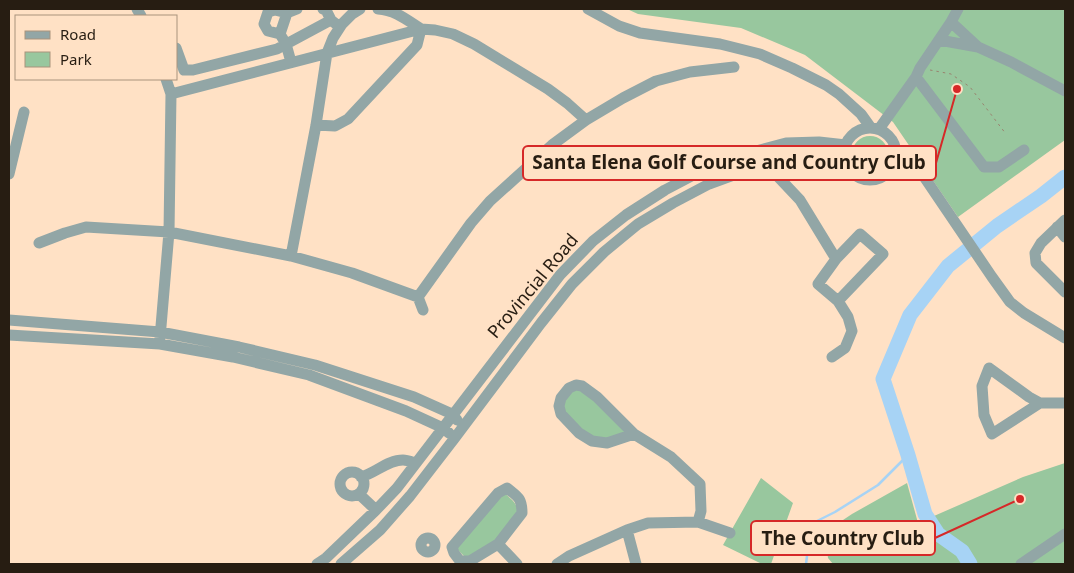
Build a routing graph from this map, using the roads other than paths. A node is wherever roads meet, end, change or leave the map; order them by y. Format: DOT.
graph roads {
  1 [pos="323,9"];
  2 [pos="360,9"];
  3 [pos="378,9"];
  4 [pos="588,9"];
  5 [pos="958,9"];
  6 [pos="292,11"];
  7 [pos="951,22"];
  8 [pos="336,23"];
  9 [pos="421,29"];
  10 [pos="283,39"];
  11 [pos="939,40"];
  12 [pos="978,47"];
  13 [pos="327,53"];
  14 [pos="178,54"];
  15 [pos="291,62"];
  16 [pos="734,67"];
  17 [pos="918,73"];
  18 [pos="166,80"];
  19 [pos="1065,91"];
  20 [pos="171,94"];
  21 [pos="24,112"];
  22 [pos="586,120"];
  23 [pos="316,125"];
  24 [pos="875,128"];
  25 [pos="846,145"];
  26 [pos="1024,150"];
  27 [pos="896,151"];
  28 [pos="846,162"];
  29 [pos="766,164"];
  30 [pos="9,174"];
  31 [pos="617,222"];
  32 [pos="1061,224"];
  33 [pos="169,232"];
  34 [pos="627,233"];
  35 [pos="1065,237"];
  36 [pos="39,243"];
  37 [pos="291,256"];
  38 [pos="836,259"];
  39 [pos="1065,292"];
  40 [pos="418,298"];
  41 [pos="838,301"];
  42 [pos="423,310"];
  43 [pos="9,320"];
  44 [pos="160,332"];
  45 [pos="9,335"];
  46 [pos="1065,338"];
  47 [pos="160,344"];
  48 [pos="832,357"];
  49 [pos="1040,403"];
  50 [pos="1065,403"];
  51 [pos="452,414"];
  52 [pos="463,427"];
  53 [pos="443,428"];
  54 [pos="634,434"];
  55 [pos="454,439"];
  56 [pos="415,463"];
  57 [pos="361,477"];
  58 [pos="359,494"];
  59 [pos="376,510"];
  60 [pos="698,522"];
  61 [pos="626,530"];
  62 [pos="730,533"];
  63 [pos="1065,534"];
  64 [pos="498,544"];
  65 [pos="435,546"];
  66 [pos="452,547"];
  67 [pos="317,564"];
  68 [pos="342,564"];
  69 [pos="517,564"];
  70 [pos="557,564"];
  71 [pos="636,564"];
  72 [pos="1022,564"];
  1 -- 8 [label="street"];
  2 -- 8 [label="street"];
  3 -- 9 [label="street"];
  4 -- 24 [label="street"];
  5 -- 7 [label="street"];
  6 -- 10 [label="street"];
  6 -- 10 [label="street"];
  7 -- 11 [label="street"];
  7 -- 12 [label="street"];
  8 -- 10 [label="street"];
  8 -- 13 [label="street"];
  9 -- 13 [label="street"];
  9 -- 22 [label="street"];
  9 -- 23 [label="street"];
  10 -- 14 [label="street"];
  10 -- 15 [label="street"];
  11 -- 12 [label="street"];
  11 -- 17 [label="street"];
  12 -- 19 [label="street"];
  13 -- 15 [label="street"];
  13 -- 23 [label="street"];
  15 -- 20 [label="street"];
  16 -- 22 [label="street"];
  17 -- 24 [label="street"];
  17 -- 26 [label="street"];
  18 -- 20 [label="street"];
  20 -- 33 [label="street"];
  21 -- 30 [label="street"];
  22 -- 40 [label="street"];
  23 -- 37 [label="street"];
  24 -- 25 [label="street"];
  24 -- 27 [label="street"];
  25 -- 28 [label="street"];
  25 -- 31 [label="street, Provincial Road"];
  27 -- 28 [label="street"];
  27 -- 46 [label="street"];
  28 -- 29 [label="street, Provincial Road"];
  29 -- 34 [label="street, Provincial Road"];
  29 -- 38 [label="street"];
  31 -- 34 [label="street"];
  31 -- 51 [label="street, Provincial Road"];
  32 -- 35 [label="street"];
  32 -- 39 [label="street"];
  33 -- 36 [label="street"];
  33 -- 37 [label="street"];
  33 -- 44 [label="street"];
  34 -- 52 [label="street, Provincial Road"];
  37 -- 40 [label="street"];
  38 -- 41 [label="street"];
  38 -- 41 [label="street"];
  40 -- 42 [label="street"];
  41 -- 48 [label="street"];
  43 -- 44 [label="street"];
  44 -- 47 [label="street"];
  44 -- 51 [label="street"];
  45 -- 47 [label="street"];
  47 -- 53 [label="street"];
  49 -- 49 [label="street"];
  49 -- 50 [label="street"];
  51 -- 52 [label="street"];
  51 -- 53 [label="street, Provincial Road"];
  52 -- 55 [label="street, Provincial Road"];
  53 -- 55 [label="street"];
  53 -- 56 [label="street, Provincial Road"];
  54 -- 54 [label="street"];
  54 -- 60 [label="street"];
  55 -- 68 [label="street, Provincial Road"];
  56 -- 57 [label="street"];
  56 -- 59 [label="street, Provincial Road"];
  57 -- 58 [label="street"];
  57 -- 58 [label="street"];
  58 -- 59 [label="street"];
  59 -- 67 [label="street, Provincial Road"];
  60 -- 61 [label="street"];
  60 -- 62 [label="street"];
  61 -- 70 [label="street"];
  61 -- 71 [label="street"];
  63 -- 72 [label="street"];
  64 -- 66 [label="street"];
  64 -- 66 [label="street"];
  64 -- 69 [label="street"];
  65 -- 66 [label="street"];
}
